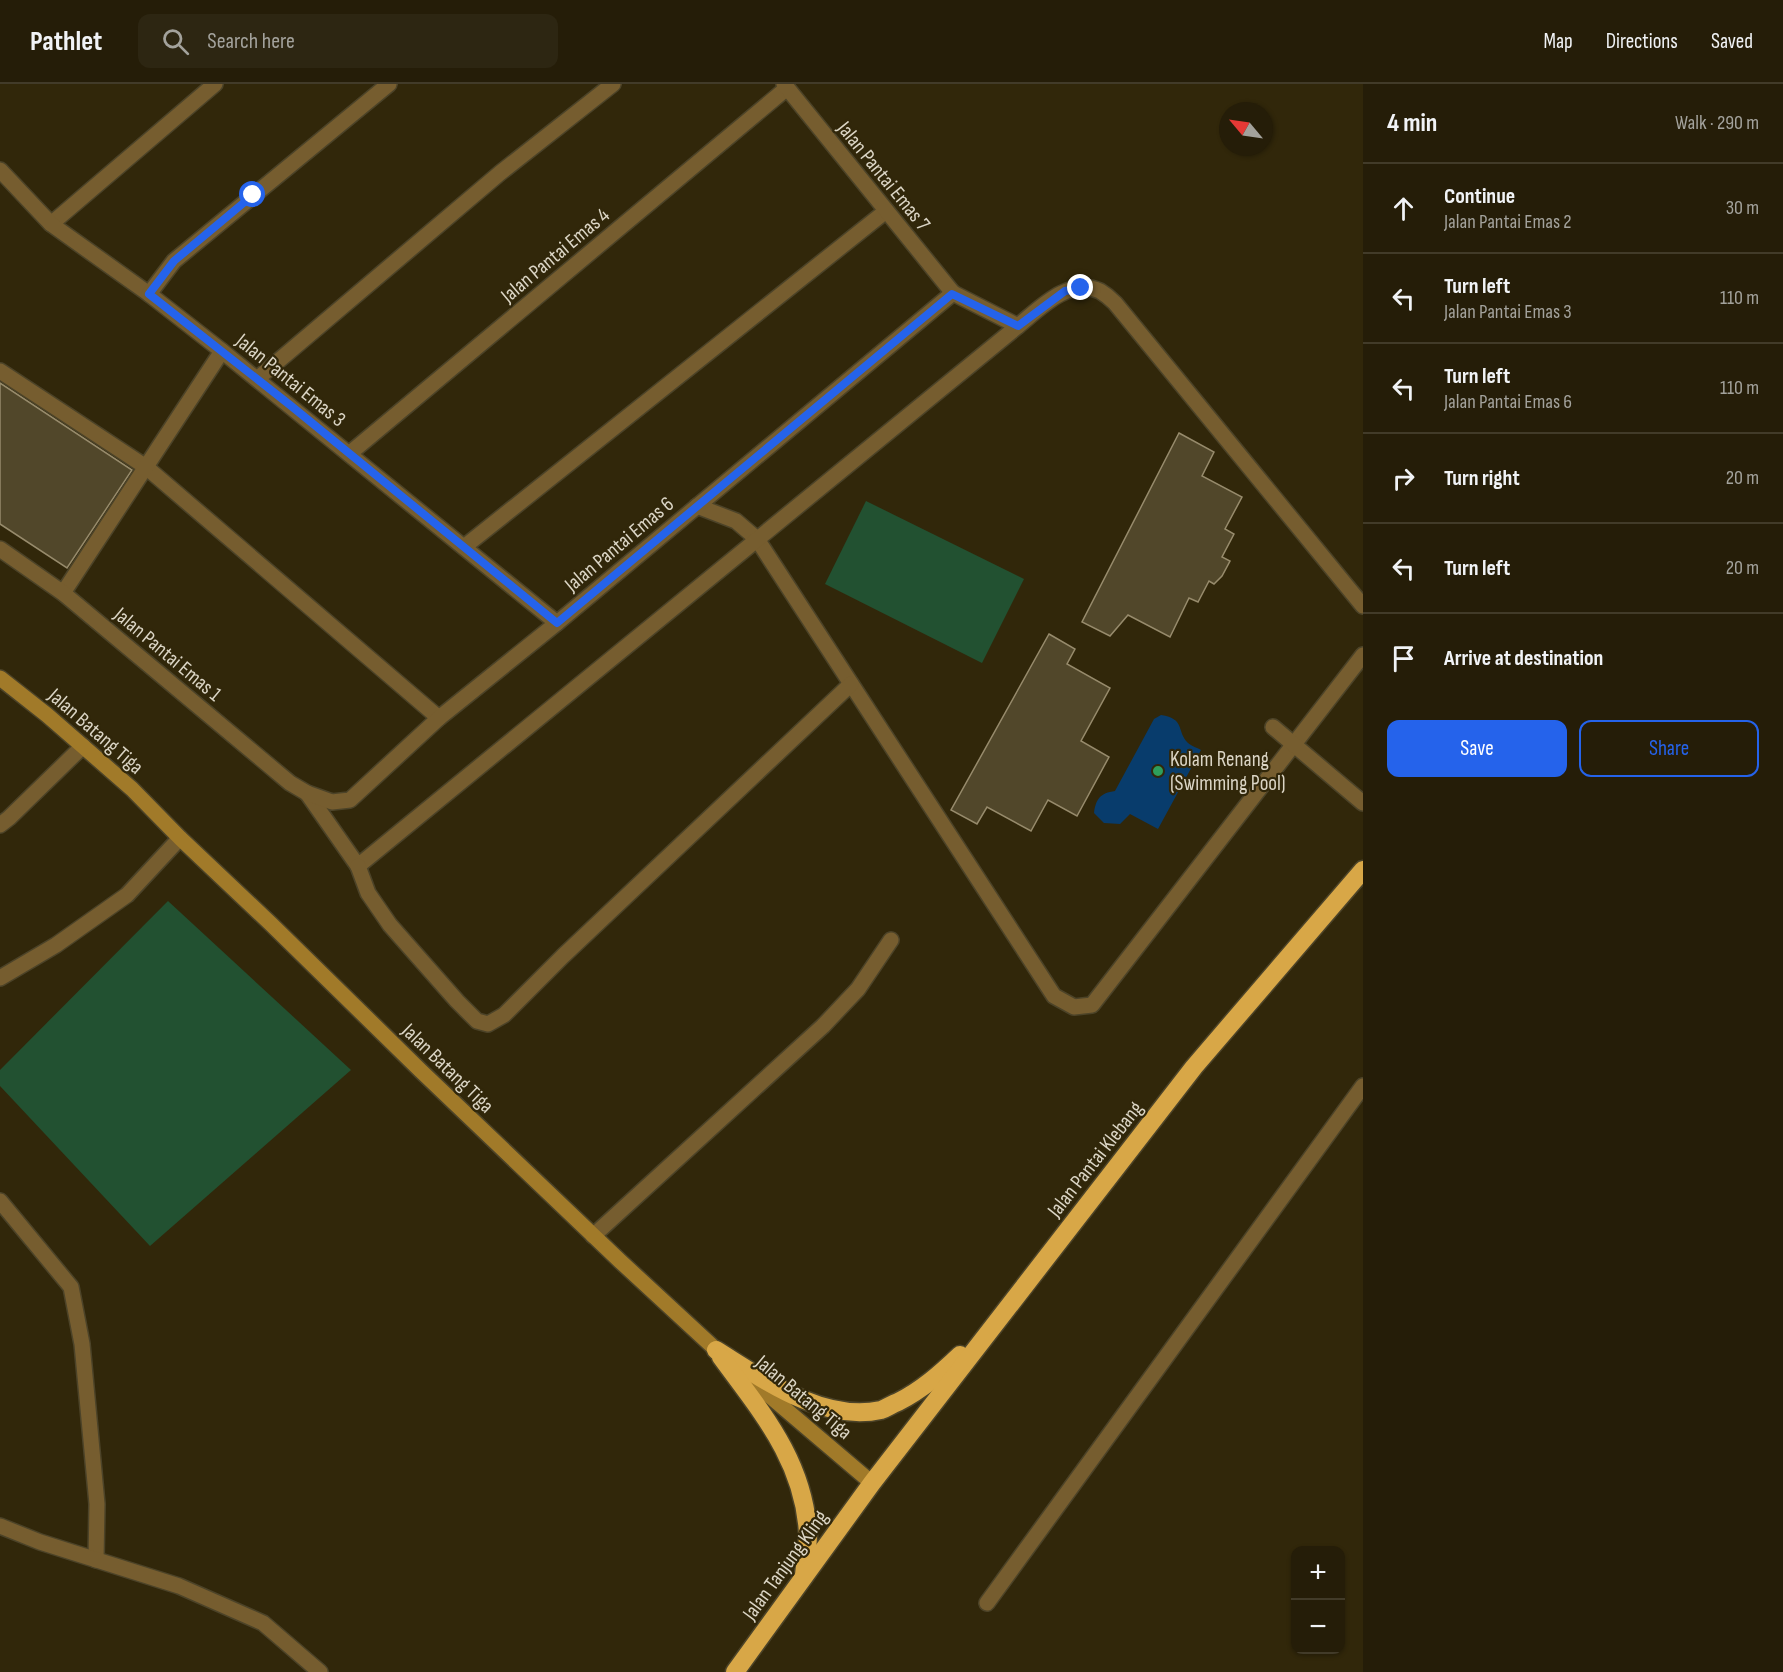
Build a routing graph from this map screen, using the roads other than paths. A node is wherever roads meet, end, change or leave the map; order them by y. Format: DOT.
graph roads {
  1 [pos="215,84"];
  2 [pos="389,84"];
  3 [pos="613,84"];
  4 [pos="786,86"];
  5 [pos="0,170"];
  6 [pos="886,211"];
  7 [pos="51,224"];
  8 [pos="149,294"];
  9 [pos="952,294"];
  10 [pos="1018,326"];
  11 [pos="222,351"];
  12 [pos="0,371"];
  13 [pos="257,379"];
  14 [pos="349,454"];
  15 [pos="146,467"];
  16 [pos="697,507"];
  17 [pos="756,539"];
  18 [pos="464,547"];
  19 [pos="0,549"];
  20 [pos="63,593"];
  21 [pos="1363,606"];
  22 [pos="557,623"];
  23 [pos="1363,655"];
  24 [pos="0,678"];
  25 [pos="851,684"];
  26 [pos="439,718"];
  27 [pos="1273,727"];
  28 [pos="1294,743"];
  29 [pos="83,746"];
  30 [pos="307,793"];
  31 [pos="1363,803"];
  32 [pos="0,825"];
  33 [pos="180,838"];
  34 [pos="358,866"];
  35 [pos="1363,870"];
  36 [pos="891,940"];
  37 [pos="0,978"];
  38 [pos="1363,1086"];
  39 [pos="0,1201"];
  40 [pos="593,1236"];
  41 [pos="1010,1305"];
  42 [pos="716,1350"];
  43 [pos="872,1483"];
  44 [pos="0,1526"];
  45 [pos="96,1560"];
  46 [pos="800,1582"];
  47 [pos="987,1603"];
  48 [pos="320,1672"];
  49 [pos="735,1672"];
  1 -- 7 [label="street"];
  2 -- 8 [label="street"];
  3 -- 13 [label="street"];
  4 -- 6 [label="street, Jalan Pantai Emas 7"];
  4 -- 14 [label="street, Jalan Pantai Emas 4"];
  5 -- 7 [label="street, Jalan Pantai Emas 3"];
  6 -- 9 [label="street, Jalan Pantai Emas 7"];
  6 -- 18 [label="street"];
  7 -- 8 [label="street, Jalan Pantai Emas 3"];
  8 -- 11 [label="street, Jalan Pantai Emas 3"];
  9 -- 10 [label="street"];
  9 -- 16 [label="street, Jalan Pantai Emas 6"];
  10 -- 17 [label="street"];
  10 -- 21 [label="street"];
  11 -- 13 [label="street, Jalan Pantai Emas 3"];
  11 -- 15 [label="street"];
  12 -- 15 [label="street"];
  13 -- 14 [label="street, Jalan Pantai Emas 3"];
  14 -- 18 [label="street, Jalan Pantai Emas 3"];
  15 -- 20 [label="street"];
  15 -- 26 [label="street"];
  16 -- 17 [label="street"];
  16 -- 22 [label="street, Jalan Pantai Emas 6"];
  17 -- 25 [label="street"];
  17 -- 34 [label="street"];
  18 -- 22 [label="street, Jalan Pantai Emas 3"];
  19 -- 20 [label="street, Jalan Pantai Emas 1"];
  20 -- 30 [label="street, Jalan Pantai Emas 1"];
  22 -- 26 [label="street, Jalan Pantai Emas 6"];
  23 -- 28 [label="street"];
  24 -- 29 [label="main road, Jalan Batang Tiga"];
  25 -- 28 [label="street"];
  25 -- 34 [label="street"];
  26 -- 30 [label="street, Jalan Pantai Emas 6"];
  27 -- 28 [label="street"];
  28 -- 31 [label="street"];
  29 -- 32 [label="street"];
  29 -- 33 [label="main road, Jalan Batang Tiga"];
  30 -- 34 [label="street"];
  33 -- 37 [label="street"];
  33 -- 40 [label="main road, Jalan Batang Tiga"];
  35 -- 41 [label="highway, Jalan Pantai Klebang"];
  36 -- 40 [label="street"];
  38 -- 47 [label="street"];
  39 -- 45 [label="street"];
  40 -- 42 [label="main road, Jalan Batang Tiga"];
  41 -- 42 [label="highway"];
  41 -- 43 [label="highway, Jalan Pantai Klebang"];
  42 -- 43 [label="main road, Jalan Batang Tiga"];
  42 -- 46 [label="highway"];
  43 -- 46 [label="highway, Jalan Tanjung Kling"];
  44 -- 45 [label="street"];
  45 -- 48 [label="street"];
  46 -- 49 [label="highway, Jalan Tanjung Kling"];
}
